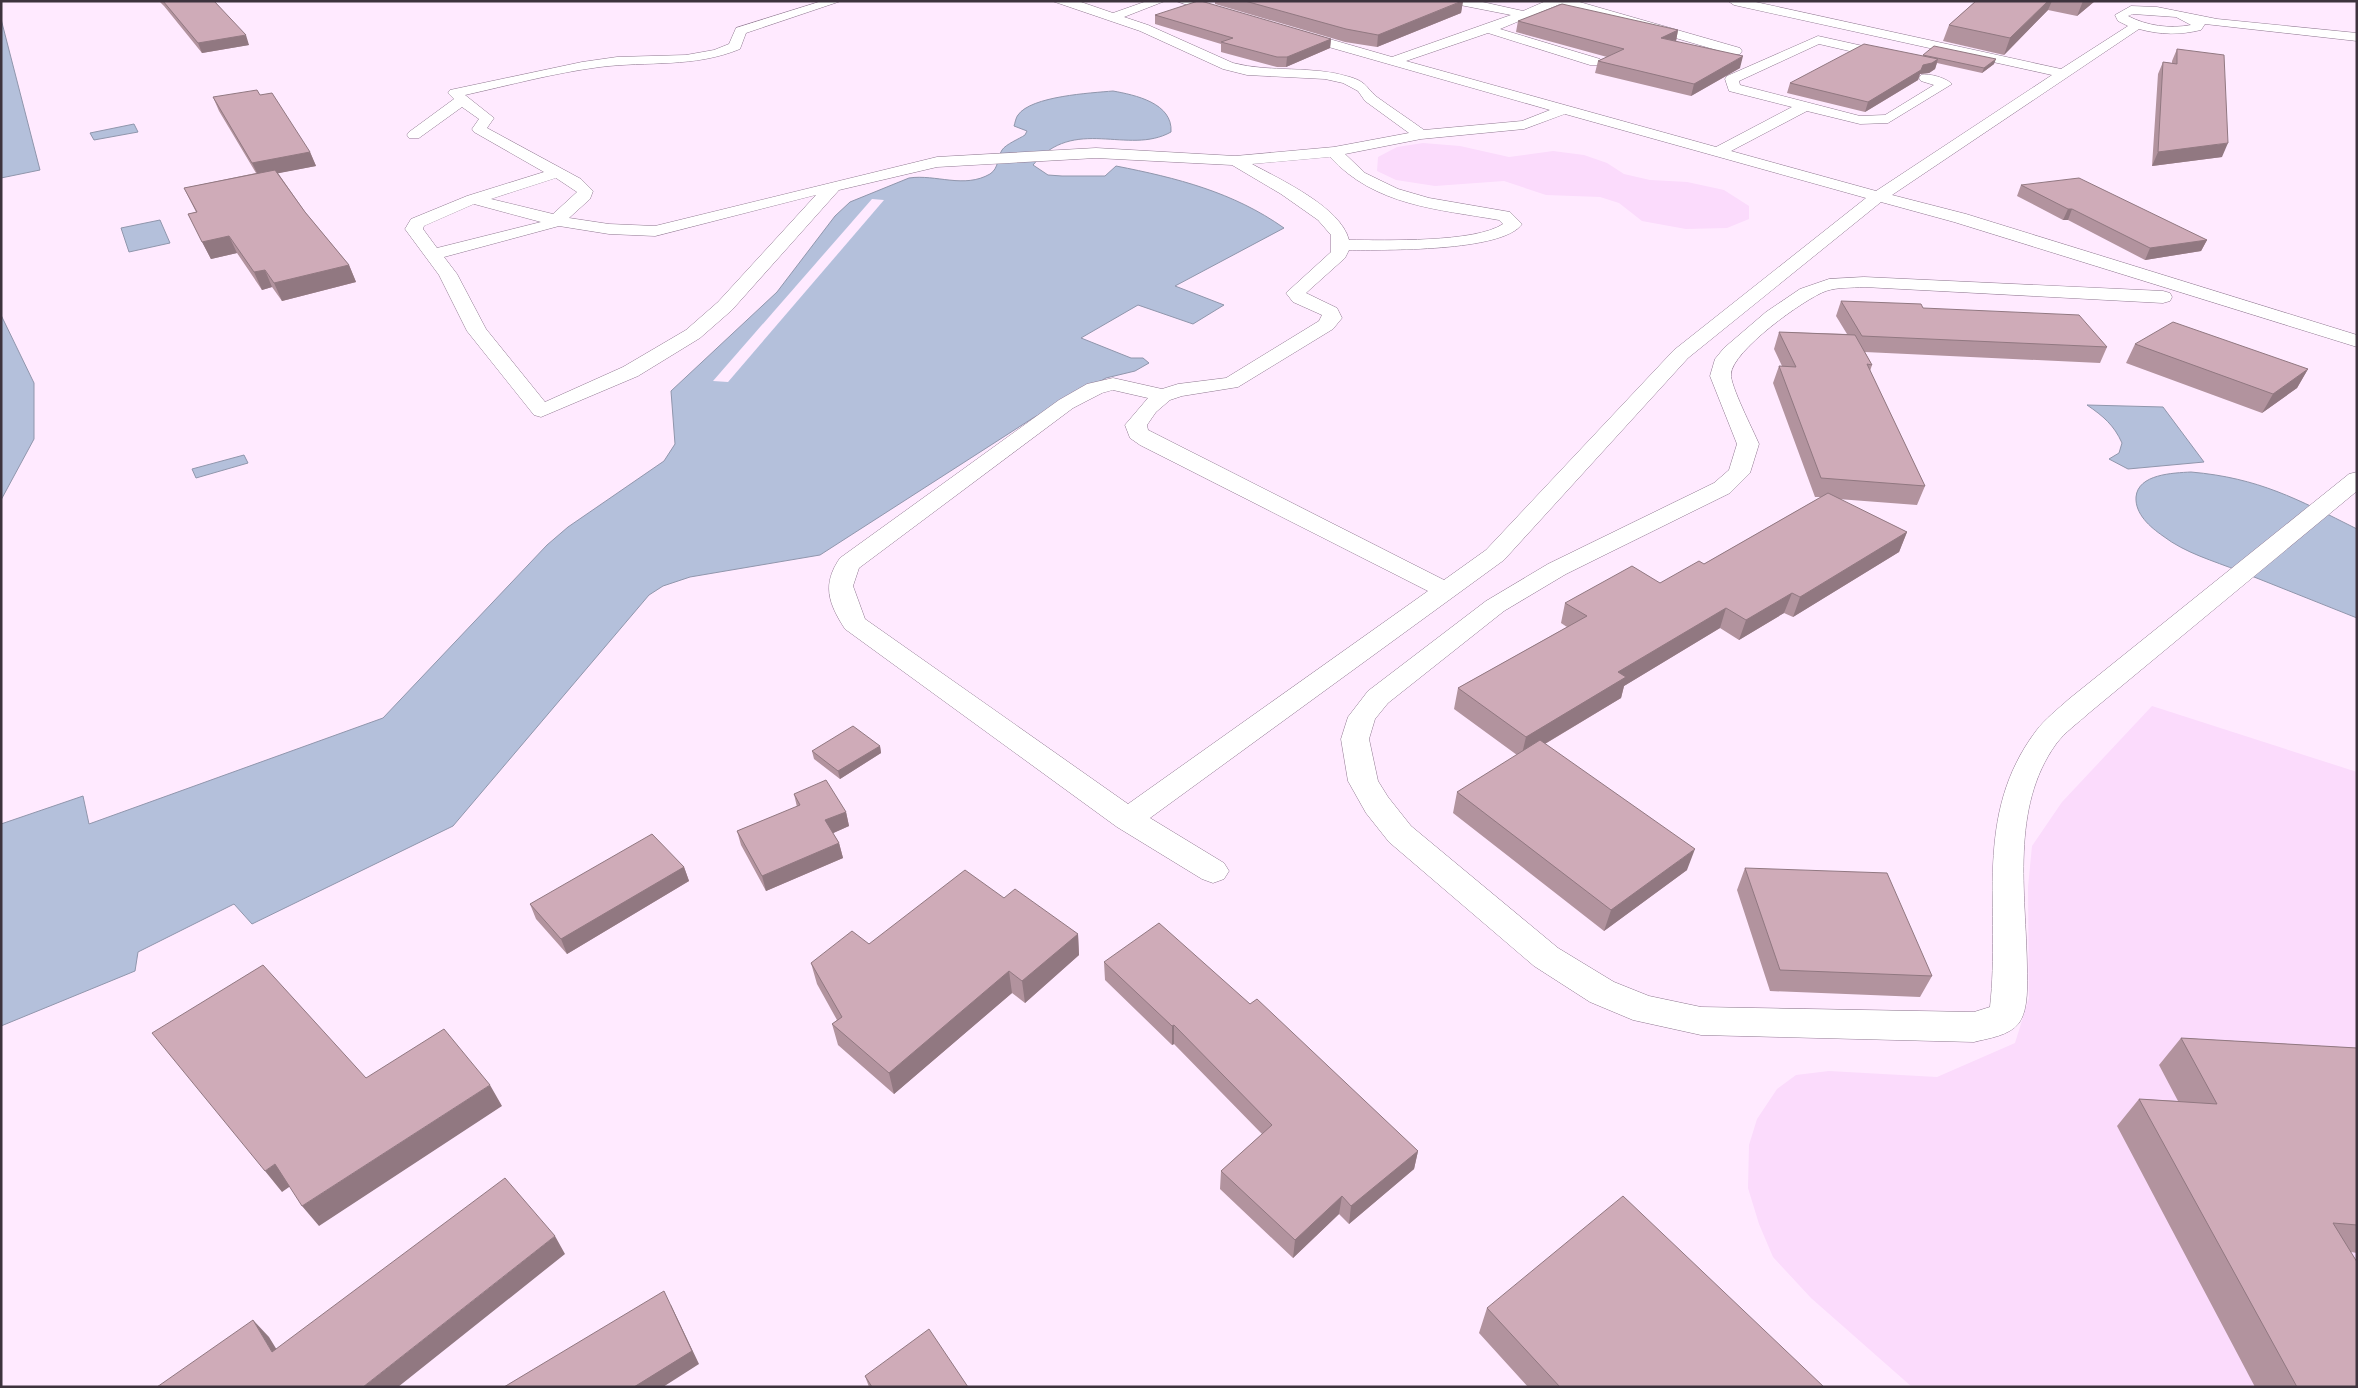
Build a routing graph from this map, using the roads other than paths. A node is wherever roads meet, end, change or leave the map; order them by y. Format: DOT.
graph roads {
  1 [pos="834,1"];
  2 [pos="1058,1"];
  3 [pos="1159,1"];
  4 [pos="1182,1"];
  5 [pos="1213,1"];
  6 [pos="1460,1"];
  7 [pos="1558,1"];
  8 [pos="1562,1"];
  9 [pos="1734,1"];
  10 [pos="1522,14"];
  11 [pos="1110,18"];
  12 [pos="2191,24"];
  13 [pos="2137,25"];
  14 [pos="1488,29"];
  15 [pos="1281,30"];
  16 [pos="2357,37"];
  17 [pos="2357,45"];
  18 [pos="1858,48"];
  19 [pos="1735,51"];
  20 [pos="1395,60"];
  21 [pos="1595,62"];
  22 [pos="2066,74"];
  23 [pos="1926,78"];
  24 [pos="462,100"];
  25 [pos="1807,105"];
  26 [pos="1565,109"];
  27 [pos="414,135"];
  28 [pos="1421,135"];
  29 [pos="1334,152"];
  30 [pos="1716,153"];
  31 [pos="1235,161"];
  32 [pos="556,173"];
  33 [pos="833,186"];
  34 [pos="1878,197"];
  35 [pos="473,199"];
  36 [pos="556,221"];
  37 [pos="1342,246"];
  38 [pos="435,254"];
  39 [pos="2162,297"];
  40 [pos="2357,341"];
  41 [pos="2357,359"];
  42 [pos="1163,396"];
  43 [pos="2357,478"];
  44 [pos="1446,591"];
  45 [pos="1128,819"];
  46 [pos="1213,871"];
  1 -- 24 [label="street"];
  2 -- 11 [label="street"];
  3 -- 11 [label="street"];
  4 -- 5 [label="street"];
  6 -- 10 [label="street"];
  7 -- 10 [label="street"];
  8 -- 19 [label="street"];
  9 -- 22 [label="street"];
  10 -- 14 [label="street"];
  11 -- 28 [label="street"];
  12 -- 13 [label="street"];
  12 -- 13 [label="street"];
  12 -- 16 [label="street"];
  12 -- 17 [label="street"];
  13 -- 22 [label="street"];
  14 -- 20 [label="street"];
  14 -- 21 [label="street"];
  15 -- 20 [label="street"];
  18 -- 25 [label="street"];
  20 -- 26 [label="street"];
  22 -- 34 [label="street"];
  23 -- 25 [label="street"];
  24 -- 27 [label="street"];
  24 -- 32 [label="street"];
  25 -- 30 [label="street"];
  26 -- 28 [label="street"];
  26 -- 30 [label="street"];
  28 -- 29 [label="street"];
  29 -- 31 [label="street"];
  29 -- 37 [label="street"];
  30 -- 34 [label="street"];
  31 -- 33 [label="street"];
  31 -- 37 [label="street"];
  32 -- 35 [label="street"];
  32 -- 36 [label="street"];
  33 -- 36 [label="street"];
  33 -- 38 [label="street"];
  34 -- 39 [label="street"];
  34 -- 40 [label="street"];
  34 -- 44 [label="street"];
  35 -- 36 [label="street"];
  35 -- 38 [label="street"];
  36 -- 38 [label="street"];
  37 -- 42 [label="street"];
  39 -- 41 [label="street"];
  39 -- 43 [label="street"];
  42 -- 44 [label="street"];
  42 -- 45 [label="street"];
  44 -- 45 [label="street"];
  45 -- 46 [label="street"];
}
